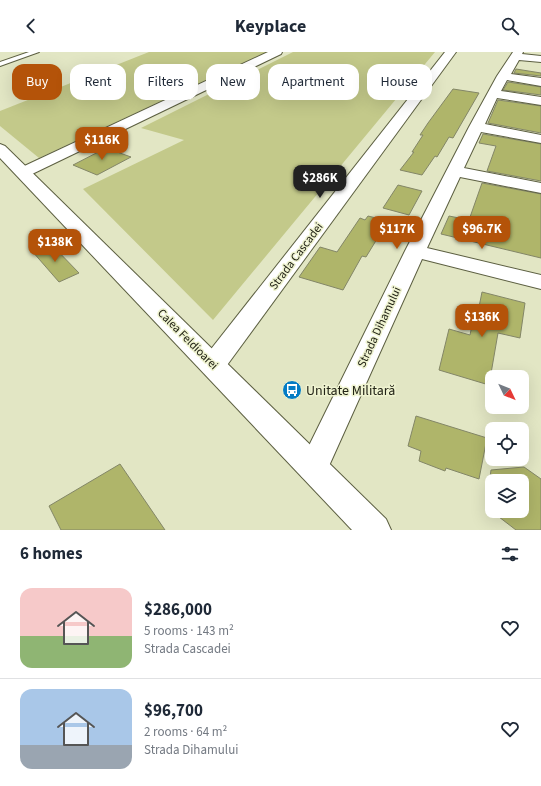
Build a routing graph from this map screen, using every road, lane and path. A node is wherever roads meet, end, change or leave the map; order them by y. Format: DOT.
graph roads {
  1 [pos="36,52"];
  2 [pos="277,52"];
  3 [pos="451,52"];
  4 [pos="517,54"];
  5 [pos="541,59"];
  6 [pos="0,64"];
  7 [pos="503,76"];
  8 [pos="541,82"];
  9 [pos="492,94"];
  10 [pos="541,101"];
  11 [pos="476,127"];
  12 [pos="541,139"];
  13 [pos="0,149"];
  14 [pos="455,171"];
  15 [pos="24,172"];
  16 [pos="541,188"];
  17 [pos="415,251"];
  18 [pos="541,282"];
  19 [pos="214,364"];
  20 [pos="313,468"];
  21 [pos="374,530"];
  1 -- 6 [label="lane"];
  2 -- 15 [label="street"];
  3 -- 19 [label="street, Strada Cascadei"];
  4 -- 5 [label="street"];
  4 -- 7 [label="street, Strada Dihamului"];
  7 -- 8 [label="street"];
  7 -- 9 [label="street, Strada Dihamului"];
  9 -- 10 [label="street"];
  9 -- 11 [label="street, Strada Dihamului"];
  11 -- 12 [label="street"];
  11 -- 14 [label="street, Strada Dihamului"];
  13 -- 15 [label="street, Calea Feldioarei"];
  14 -- 16 [label="street"];
  14 -- 17 [label="street, Strada Dihamului"];
  15 -- 19 [label="street, Calea Feldioarei"];
  17 -- 18 [label="street"];
  17 -- 20 [label="street, Strada Dihamului"];
  19 -- 20 [label="street, Calea Feldioarei"];
  20 -- 21 [label="street, Calea Feldioarei"];
}
